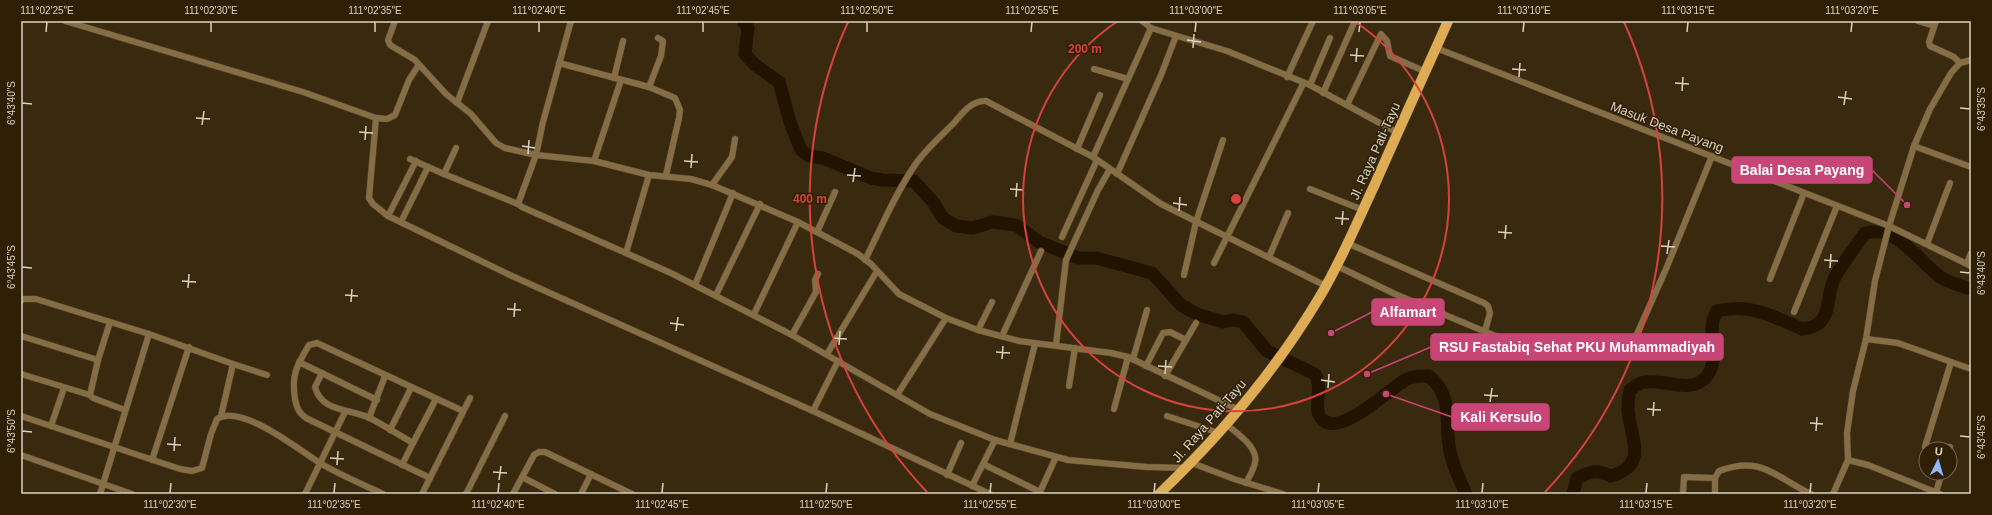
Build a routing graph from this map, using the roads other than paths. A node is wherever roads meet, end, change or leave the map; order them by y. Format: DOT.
graph roads {
  1 [pos="65,21"];
  2 [pos="395,21"];
  3 [pos="488,21"];
  4 [pos="571,21"];
  5 [pos="1142,21"];
  6 [pos="1313,21"];
  7 [pos="1355,21"];
  8 [pos="1448,21"];
  9 [pos="1918,21"];
  10 [pos="1935,24"];
  11 [pos="1151,28"];
  12 [pos="1176,36"];
  13 [pos="658,38"];
  14 [pos="1330,38"];
  15 [pos="622,41"];
  16 [pos="1436,48"];
  17 [pos="1971,60"];
  18 [pos="559,63"];
  19 [pos="1960,63"];
  20 [pos="418,66"];
  21 [pos="1094,69"];
  22 [pos="1426,72"];
  23 [pos="1287,77"];
  24 [pos="614,78"];
  25 [pos="1128,79"];
  26 [pos="621,80"];
  27 [pos="1306,85"];
  28 [pos="649,87"];
  29 [pos="1323,93"];
  30 [pos="1100,96"];
  31 [pos="457,103"];
  32 [pos="1347,105"];
  33 [pos="376,118"];
  34 [pos="1398,132"];
  35 [pos="735,139"];
  36 [pos="1223,140"];
  37 [pos="1914,146"];
  38 [pos="456,148"];
  39 [pos="1077,149"];
  40 [pos="536,155"];
  41 [pos="1712,156"];
  42 [pos="1095,158"];
  43 [pos="594,161"];
  44 [pos="428,166"];
  45 [pos="1971,167"];
  46 [pos="1110,169"];
  47 [pos="444,174"];
  48 [pos="1117,174"];
  49 [pos="649,175"];
  50 [pos="666,175"];
  51 [pos="1950,183"];
  52 [pos="712,185"];
  53 [pos="1310,189"];
  54 [pos="834,192"];
  55 [pos="733,193"];
  56 [pos="1804,193"];
  57 [pos="518,204"];
  58 [pos="760,204"];
  59 [pos="1837,206"];
  60 [pos="1363,210"];
  61 [pos="1288,213"];
  62 [pos="388,216"];
  63 [pos="401,222"];
  64 [pos="798,222"];
  65 [pos="1196,222"];
  66 [pos="1889,229"];
  67 [pos="817,232"];
  68 [pos="1226,236"];
  69 [pos="1062,237"];
  70 [pos="1347,243"];
  71 [pos="1928,244"];
  72 [pos="1040,251"];
  73 [pos="626,253"];
  74 [pos="1971,253"];
  75 [pos="1269,257"];
  76 [pos="865,260"];
  77 [pos="1214,263"];
  78 [pos="1969,265"];
  79 [pos="1337,266"];
  80 [pos="877,271"];
  81 [pos="818,274"];
  82 [pos="1184,275"];
  83 [pos="1770,279"];
  84 [pos="695,285"];
  85 [pos="1326,286"];
  86 [pos="716,296"];
  87 [pos="21,301"];
  88 [pos="992,302"];
  89 [pos="1147,310"];
  90 [pos="1794,312"];
  91 [pos="754,314"];
  92 [pos="946,318"];
  93 [pos="110,322"];
  94 [pos="1196,323"];
  95 [pos="978,330"];
  96 [pos="1485,331"];
  97 [pos="149,334"];
  98 [pos="792,335"];
  99 [pos="21,336"];
  100 [pos="1002,336"];
  101 [pos="1866,339"];
  102 [pos="1186,340"];
  103 [pos="1035,344"];
  104 [pos="1056,345"];
  105 [pos="189,347"];
  106 [pos="1075,348"];
  107 [pos="1628,352"];
  108 [pos="1536,353"];
  109 [pos="827,354"];
  110 [pos="1130,358"];
  111 [pos="98,360"];
  112 [pos="838,361"];
  113 [pos="299,362"];
  114 [pos="1951,362"];
  115 [pos="234,364"];
  116 [pos="1146,366"];
  117 [pos="1971,369"];
  118 [pos="322,373"];
  119 [pos="21,374"];
  120 [pos="267,375"];
  121 [pos="385,376"];
  122 [pos="1165,376"];
  123 [pos="1069,386"];
  124 [pos="64,388"];
  125 [pos="410,388"];
  126 [pos="90,395"];
  127 [pos="897,395"];
  128 [pos="470,398"];
  129 [pos="436,399"];
  130 [pos="376,400"];
  131 [pos="1114,409"];
  132 [pos="125,410"];
  133 [pos="1239,410"];
  134 [pos="463,411"];
  135 [pos="813,411"];
  136 [pos="345,412"];
  137 [pos="21,416"];
  138 [pos="221,416"];
  139 [pos="505,416"];
  140 [pos="1167,416"];
  141 [pos="370,418"];
  142 [pos="1226,424"];
  143 [pos="51,426"];
  144 [pos="390,430"];
  145 [pos="334,432"];
  146 [pos="1219,434"];
  147 [pos="995,440"];
  148 [pos="1927,441"];
  149 [pos="413,443"];
  150 [pos="962,443"];
  151 [pos="1010,444"];
  152 [pos="113,448"];
  153 [pos="21,455"];
  154 [pos="1056,457"];
  155 [pos="152,460"];
  156 [pos="1848,460"];
  157 [pos="320,463"];
  158 [pos="983,464"];
  159 [pos="402,465"];
  160 [pos="1189,465"];
  161 [pos="591,474"];
  162 [pos="947,475"];
  163 [pos="522,477"];
  164 [pos="430,478"];
  165 [pos="1715,478"];
  166 [pos="1940,481"];
  167 [pos="1246,483"];
  168 [pos="103,484"];
  169 [pos="972,486"];
  170 [pos="622,492"];
  171 [pos="1039,493"];
  172 [pos="1938,493"];
  173 [pos="100,494"];
  174 [pos="132,494"];
  175 [pos="305,494"];
  176 [pos="383,494"];
  177 [pos="422,494"];
  178 [pos="467,494"];
  179 [pos="513,494"];
  180 [pos="555,494"];
  181 [pos="581,494"];
  182 [pos="632,494"];
  183 [pos="990,494"];
  184 [pos="1159,494"];
  185 [pos="1283,494"];
  186 [pos="1683,494"];
  187 [pos="1715,494"];
  188 [pos="1811,494"];
  189 [pos="1833,494"];
  1 -- 33 [label="street"];
  2 -- 20 [label="street"];
  3 -- 31 [label="street"];
  4 -- 18 [label="street"];
  5 -- 11 [label="street"];
  6 -- 23 [label="street"];
  7 -- 29 [label="street"];
  8 -- 16 [label="main road, Jl. Raya Pati-Tayu"];
  9 -- 10 [label="street"];
  10 -- 19 [label="street"];
  11 -- 12 [label="street"];
  11 -- 25 [label="street"];
  12 -- 23 [label="street"];
  12 -- 48 [label="street"];
  13 -- 28 [label="street"];
  14 -- 27 [label="street"];
  15 -- 24 [label="street"];
  16 -- 22 [label="main road, Jl. Raya Pati-Tayu"];
  16 -- 41 [label="street, Masuk Desa Payang"];
  17 -- 19 [label="street"];
  18 -- 24 [label="street"];
  18 -- 40 [label="street"];
  19 -- 37 [label="street"];
  20 -- 31 [label="street"];
  20 -- 33 [label="street"];
  21 -- 25 [label="street"];
  22 -- 32 [label="street"];
  22 -- 34 [label="main road, Jl. Raya Pati-Tayu"];
  23 -- 27 [label="street"];
  24 -- 26 [label="street"];
  25 -- 42 [label="street"];
  26 -- 28 [label="street"];
  26 -- 43 [label="street"];
  27 -- 29 [label="street"];
  27 -- 68 [label="street"];
  28 -- 50 [label="street"];
  29 -- 32 [label="street"];
  30 -- 39 [label="street"];
  31 -- 40 [label="street"];
  32 -- 34 [label="street"];
  33 -- 62 [label="street"];
  34 -- 60 [label="main road, Jl. Raya Pati-Tayu"];
  35 -- 52 [label="street"];
  36 -- 65 [label="street"];
  37 -- 45 [label="street"];
  37 -- 66 [label="street"];
  38 -- 47 [label="street"];
  39 -- 42 [label="street"];
  39 -- 76 [label="street"];
  40 -- 43 [label="street"];
  40 -- 57 [label="street"];
  41 -- 56 [label="street, Masuk Desa Payang"];
  41 -- 107 [label="street"];
  42 -- 46 [label="street"];
  42 -- 69 [label="street"];
  43 -- 49 [label="street"];
  44 -- 47 [label="street"];
  44 -- 62 [label="street"];
  44 -- 63 [label="street"];
  46 -- 48 [label="street"];
  46 -- 104 [label="street"];
  47 -- 57 [label="street"];
  48 -- 65 [label="street"];
  49 -- 50 [label="street"];
  49 -- 73 [label="street"];
  50 -- 52 [label="street"];
  51 -- 71 [label="street"];
  52 -- 55 [label="street"];
  53 -- 60 [label="street"];
  54 -- 67 [label="street"];
  55 -- 58 [label="street"];
  55 -- 84 [label="street"];
  56 -- 59 [label="street, Masuk Desa Payang"];
  56 -- 83 [label="street"];
  57 -- 73 [label="street"];
  58 -- 64 [label="street"];
  58 -- 86 [label="street"];
  59 -- 66 [label="street, Masuk Desa Payang"];
  59 -- 90 [label="street"];
  60 -- 70 [label="main road, Jl. Raya Pati-Tayu"];
  61 -- 75 [label="street"];
  62 -- 63 [label="street"];
  63 -- 135 [label="street"];
  64 -- 67 [label="street"];
  64 -- 91 [label="street"];
  65 -- 68 [label="street"];
  65 -- 82 [label="street"];
  66 -- 71 [label="street, Masuk Desa Payang"];
  66 -- 101 [label="street"];
  67 -- 76 [label="street"];
  68 -- 75 [label="street"];
  68 -- 77 [label="street"];
  70 -- 79 [label="main road, Jl. Raya Pati-Tayu"];
  70 -- 96 [label="street"];
  71 -- 78 [label="street, Masuk Desa Payang"];
  72 -- 100 [label="street"];
  73 -- 84 [label="street"];
  74 -- 78 [label="street"];
  75 -- 85 [label="street"];
  76 -- 80 [label="street"];
  79 -- 85 [label="main road, Jl. Raya Pati-Tayu"];
  79 -- 96 [label="street"];
  80 -- 92 [label="street"];
  80 -- 109 [label="street"];
  81 -- 98 [label="street"];
  84 -- 86 [label="street"];
  85 -- 133 [label="main road, Jl. Raya Pati-Tayu"];
  86 -- 91 [label="street"];
  87 -- 93 [label="street"];
  88 -- 95 [label="street"];
  89 -- 110 [label="street"];
  91 -- 98 [label="street"];
  92 -- 95 [label="street"];
  92 -- 127 [label="street"];
  93 -- 97 [label="street"];
  93 -- 111 [label="street"];
  94 -- 102 [label="street"];
  95 -- 100 [label="street"];
  96 -- 108 [label="street"];
  97 -- 105 [label="street"];
  97 -- 132 [label="street"];
  98 -- 109 [label="street"];
  99 -- 111 [label="street"];
  100 -- 103 [label="street"];
  101 -- 114 [label="street"];
  101 -- 156 [label="street"];
  102 -- 116 [label="street"];
  102 -- 122 [label="street"];
  103 -- 104 [label="street"];
  103 -- 151 [label="street"];
  104 -- 106 [label="street"];
  105 -- 115 [label="street"];
  105 -- 155 [label="street"];
  106 -- 110 [label="street"];
  106 -- 123 [label="street"];
  109 -- 112 [label="street"];
  110 -- 116 [label="street"];
  110 -- 131 [label="street"];
  111 -- 126 [label="street"];
  112 -- 127 [label="street"];
  112 -- 135 [label="street"];
  113 -- 118 [label="street"];
  113 -- 121 [label="street"];
  113 -- 145 [label="street"];
  114 -- 117 [label="street"];
  114 -- 148 [label="street"];
  115 -- 120 [label="street"];
  115 -- 138 [label="street"];
  116 -- 122 [label="street"];
  118 -- 130 [label="street"];
  118 -- 136 [label="street"];
  119 -- 124 [label="street"];
  121 -- 125 [label="street"];
  121 -- 130 [label="street"];
  122 -- 133 [label="street"];
  124 -- 126 [label="street"];
  124 -- 143 [label="street"];
  125 -- 129 [label="street"];
  125 -- 144 [label="street"];
  126 -- 132 [label="street"];
  127 -- 147 [label="street"];
  128 -- 134 [label="street"];
  129 -- 134 [label="street"];
  129 -- 149 [label="street"];
  130 -- 141 [label="street"];
  132 -- 152 [label="street"];
  133 -- 142 [label="main road, Jl. Raya Pati-Tayu"];
  134 -- 164 [label="street"];
  135 -- 162 [label="street"];
  136 -- 141 [label="street"];
  136 -- 145 [label="street"];
  137 -- 143 [label="street"];
  138 -- 155 [label="street"];
  138 -- 157 [label="street"];
  139 -- 178 [label="street"];
  140 -- 146 [label="street"];
  141 -- 144 [label="street"];
  142 -- 146 [label="main road, Jl. Raya Pati-Tayu"];
  142 -- 167 [label="street"];
  143 -- 152 [label="street"];
  144 -- 149 [label="street"];
  145 -- 157 [label="street"];
  145 -- 159 [label="street"];
  146 -- 160 [label="main road, Jl. Raya Pati-Tayu"];
  147 -- 151 [label="street"];
  147 -- 158 [label="street"];
  149 -- 159 [label="street"];
  150 -- 162 [label="street"];
  151 -- 154 [label="street"];
  152 -- 155 [label="street"];
  152 -- 168 [label="street"];
  153 -- 168 [label="street"];
  154 -- 160 [label="street"];
  154 -- 171 [label="street"];
  156 -- 172 [label="street"];
  156 -- 189 [label="street"];
  157 -- 175 [label="street"];
  157 -- 176 [label="street"];
  158 -- 169 [label="street"];
  158 -- 171 [label="street"];
  159 -- 164 [label="street"];
  160 -- 167 [label="street"];
  160 -- 184 [label="main road, Jl. Raya Pati-Tayu"];
  161 -- 163 [label="street"];
  161 -- 170 [label="street"];
  161 -- 181 [label="street"];
  162 -- 169 [label="street"];
  163 -- 179 [label="street"];
  163 -- 180 [label="street"];
  164 -- 177 [label="street"];
  165 -- 186 [label="street"];
  165 -- 187 [label="street"];
  165 -- 188 [label="street"];
  166 -- 172 [label="street"];
  167 -- 185 [label="street"];
  168 -- 173 [label="street"];
  168 -- 174 [label="street"];
  169 -- 183 [label="street"];
  170 -- 182 [label="street"];
}
